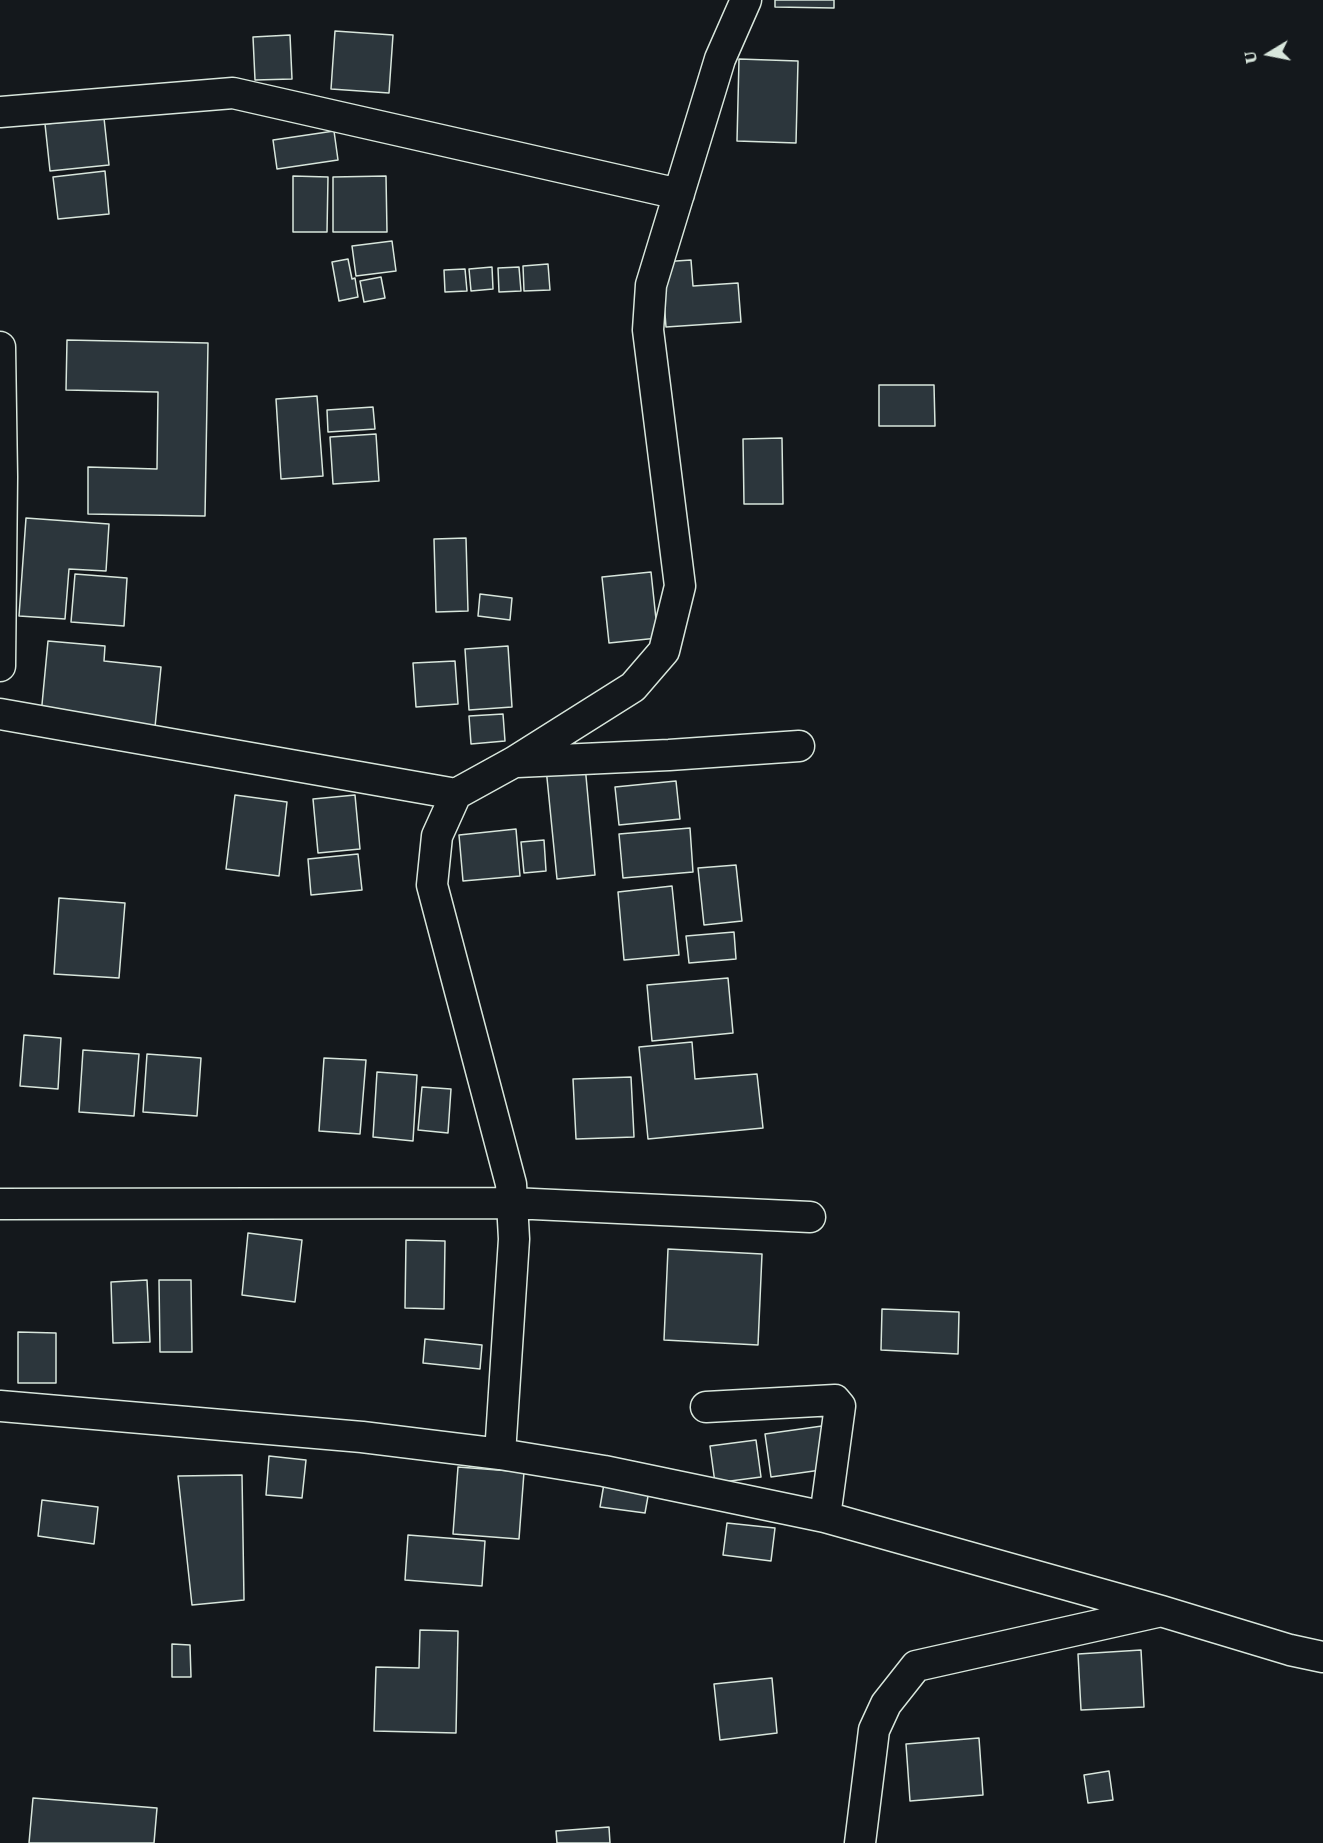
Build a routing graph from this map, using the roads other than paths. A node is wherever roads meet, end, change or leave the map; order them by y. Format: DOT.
graph roads {
  1 [pos="746,0"];
  2 [pos="0,112"];
  3 [pos="679,194"];
  4 [pos="0,347"];
  5 [pos="1,465"];
  6 [pos="0,666"];
  7 [pos="0,714"];
  8 [pos="799,746"];
  9 [pos="514,762"];
  10 [pos="456,794"];
  11 [pos="0,1203"];
  12 [pos="512,1203"];
  13 [pos="810,1217"];
  14 [pos="0,1406"];
  15 [pos="706,1407"];
  16 [pos="500,1454"];
  17 [pos="825,1517"];
  18 [pos="1161,1611"];
  19 [pos="1323,1658"];
  20 [pos="860,1843"];
  1 -- 3 [label="street"];
  2 -- 3 [label="street"];
  3 -- 9 [label="street"];
  4 -- 5 [label="street"];
  5 -- 6 [label="street"];
  7 -- 10 [label="street"];
  8 -- 9 [label="street"];
  9 -- 10 [label="street"];
  10 -- 12 [label="street"];
  11 -- 12 [label="street"];
  12 -- 13 [label="street"];
  12 -- 16 [label="street"];
  14 -- 16 [label="street"];
  15 -- 17 [label="street"];
  16 -- 17 [label="street"];
  17 -- 18 [label="street"];
  18 -- 19 [label="street"];
  18 -- 20 [label="street"];
}
